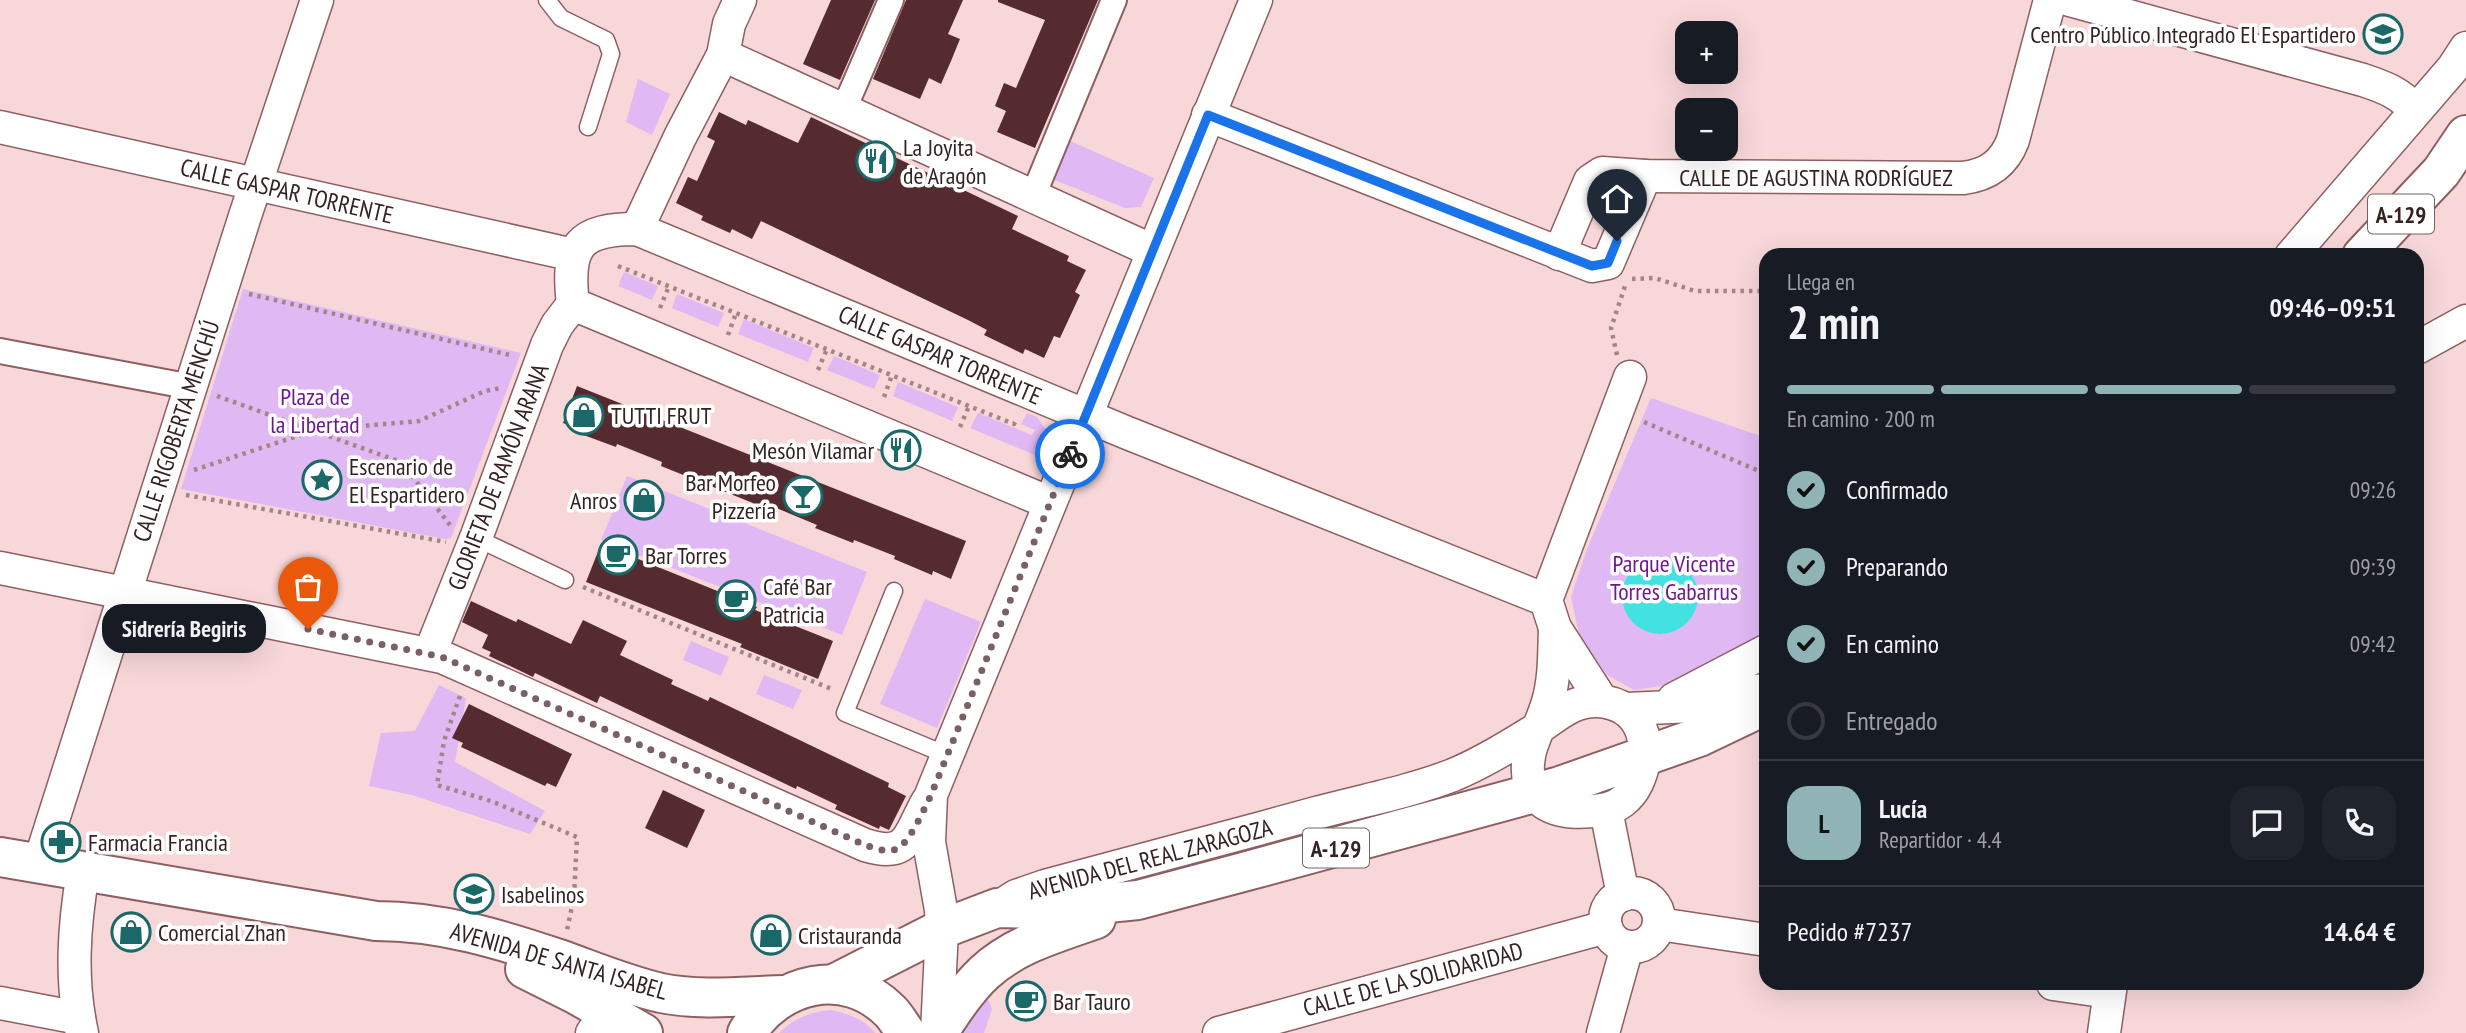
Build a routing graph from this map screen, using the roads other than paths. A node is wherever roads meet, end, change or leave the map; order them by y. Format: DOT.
graph roads {
  1 [pos="317,0"];
  2 [pos="547,0"];
  3 [pos="740,0"];
  4 [pos="891,0"];
  5 [pos="1114,0"];
  6 [pos="1255,0"];
  7 [pos="2050,0"];
  8 [pos="2070,0"];
  9 [pos="2466,48"];
  10 [pos="723,55"];
  11 [pos="839,108"];
  12 [pos="2415,111"];
  13 [pos="1208,115"];
  14 [pos="0,127"];
  15 [pos="588,127"];
  16 [pos="2466,135"];
  17 [pos="2453,164"];
  18 [pos="1645,176"];
  19 [pos="256,184"];
  20 [pos="1033,196"];
  21 [pos="637,229"];
  22 [pos="2298,248"];
  23 [pos="2370,248"];
  24 [pos="1153,251"];
  25 [pos="1559,254"];
  26 [pos="574,255"];
  27 [pos="573,304"];
  28 [pos="2466,321"];
  29 [pos="2424,344"];
  30 [pos="0,351"];
  31 [pos="1630,377"];
  32 [pos="176,384"];
  33 [pos="1086,416"];
  34 [pos="1049,503"];
  35 [pos="462,539"];
  36 [pos="0,568"];
  37 [pos="565,579"];
  38 [pos="894,591"];
  39 [pos="125,592"];
  40 [pos="1550,614"];
  41 [pos="430,653"];
  42 [pos="1759,655"];
  43 [pos="1759,691"];
  44 [pos="1614,705"];
  45 [pos="1759,708"];
  46 [pos="1657,709"];
  47 [pos="1539,727"];
  48 [pos="947,755"];
  49 [pos="1646,755"];
  50 [pos="1533,794"];
  51 [pos="931,795"];
  52 [pos="1606,810"];
  53 [pos="0,858"];
  54 [pos="39,864"];
  55 [pos="83,872"];
  56 [pos="1623,895"];
  57 [pos="1138,900"];
  58 [pos="997,908"];
  59 [pos="376,921"];
  60 [pos="1659,924"];
  61 [pos="942,929"];
  62 [pos="1617,937"];
  63 [pos="1759,939"];
  64 [pos="834,984"];
  65 [pos="2110,990"];
  66 [pos="784,995"];
  67 [pos="0,1003"];
  68 [pos="600,1023"];
  69 [pos="81,1026"];
  70 [pos="642,1033"];
  71 [pos="747,1033"];
  72 [pos="906,1033"];
  73 [pos="938,1033"];
  74 [pos="1219,1033"];
  75 [pos="1603,1033"];
  76 [pos="2104,1033"];
  1 -- 19 [label="street, CALLE RIGOBERTA MENCHÚ"];
  2 -- 15 [label="lane"];
  3 -- 10 [label="street"];
  4 -- 11 [label="street"];
  5 -- 20 [label="street"];
  6 -- 13 [label="street"];
  7 -- 18 [label="street, CALLE DE AGUSTINA RODRÍGUEZ"];
  8 -- 12 [label="street"];
  9 -- 12 [label="street"];
  10 -- 11 [label="street"];
  10 -- 21 [label="street"];
  11 -- 20 [label="street"];
  12 -- 22 [label="street"];
  13 -- 24 [label="street"];
  13 -- 25 [label="street"];
  14 -- 19 [label="street, CALLE GASPAR TORRENTE"];
  16 -- 17 [label="main road, A-129"];
  17 -- 23 [label="main road, A-129"];
  18 -- 25 [label="street"];
  18 -- 25 [label="street, CALLE DE AGUSTINA RODRÍGUEZ"];
  19 -- 26 [label="street, CALLE GASPAR TORRENTE"];
  19 -- 39 [label="street, CALLE RIGOBERTA MENCHÚ"];
  20 -- 24 [label="street"];
  21 -- 26 [label="street, CALLE GASPAR TORRENTE"];
  21 -- 33 [label="street, CALLE GASPAR TORRENTE"];
  24 -- 33 [label="street"];
  26 -- 27 [label="street"];
  27 -- 34 [label="street"];
  27 -- 35 [label="street, GLORIETA DE RAMÓN ARANA"];
  28 -- 29 [label="street"];
  30 -- 32 [label="street"];
  31 -- 40 [label="street"];
  33 -- 34 [label="street"];
  33 -- 40 [label="street, CALLE GASPAR TORRENTE"];
  34 -- 48 [label="street"];
  35 -- 37 [label="lane"];
  35 -- 41 [label="street, GLORIETA DE RAMÓN ARANA"];
  36 -- 39 [label="street"];
  38 -- 48 [label="lane"];
  39 -- 41 [label="street"];
  39 -- 54 [label="street, CALLE RIGOBERTA MENCHÚ"];
  40 -- 44 [label="street"];
  40 -- 47 [label="street"];
  41 -- 51 [label="street"];
  42 -- 46 [label="street, AVENIDA DEL REAL ZARAGOZA"];
  43 -- 46 [label="street, AVENIDA DEL REAL ZARAGOZA"];
  44 -- 46 [label="street, AVENIDA DEL REAL ZARAGOZA"];
  44 -- 47 [label="street, AVENIDA DEL REAL ZARAGOZA"];
  44 -- 49 [label="street"];
  45 -- 49 [label="main road, AVENIDA DEL REAL ZARAGOZA / A-129"];
  47 -- 50 [label="street"];
  47 -- 58 [label="street, AVENIDA DEL REAL ZARAGOZA"];
  48 -- 51 [label="street"];
  49 -- 50 [label="main road, AVENIDA DEL REAL ZARAGOZA / A-129"];
  49 -- 52 [label="street"];
  50 -- 52 [label="street"];
  50 -- 57 [label="main road, AVENIDA DEL REAL ZARAGOZA / A-129"];
  51 -- 61 [label="street"];
  52 -- 56 [label="street"];
  53 -- 54 [label="main road, AVENIDA DE SANTA ISABEL"];
  54 -- 55 [label="main road, AVENIDA DE SANTA ISABEL"];
  55 -- 59 [label="main road, AVENIDA DE SANTA ISABEL"];
  55 -- 69 [label="street"];
  56 -- 60 [label="street"];
  56 -- 62 [label="street"];
  57 -- 58 [label="main road, AVENIDA DEL REAL ZARAGOZA / A-129"];
  57 -- 73 [label="main road, AVENIDA DEL REAL ZARAGOZA / A-129"];
  58 -- 61 [label="main road, AVENIDA DEL REAL ZARAGOZA / A-129"];
  59 -- 66 [label="main road, AVENIDA DE SANTA ISABEL"];
  59 -- 68 [label="main road, AVENIDA DE SANTA ISABEL"];
  60 -- 62 [label="street"];
  60 -- 63 [label="street"];
  61 -- 64 [label="main road, AVENIDA DEL REAL ZARAGOZA / A-129"];
  61 -- 73 [label="street"];
  62 -- 74 [label="street, CALLE DE LA SOLIDARIDAD"];
  62 -- 75 [label="street"];
  64 -- 66 [label="main road"];
  64 -- 72 [label="main road"];
  65 -- 76 [label="street"];
  66 -- 71 [label="main road"];
  67 -- 69 [label="street"];
  68 -- 70 [label="main road, AVENIDA DE SANTA ISABEL"];
}
